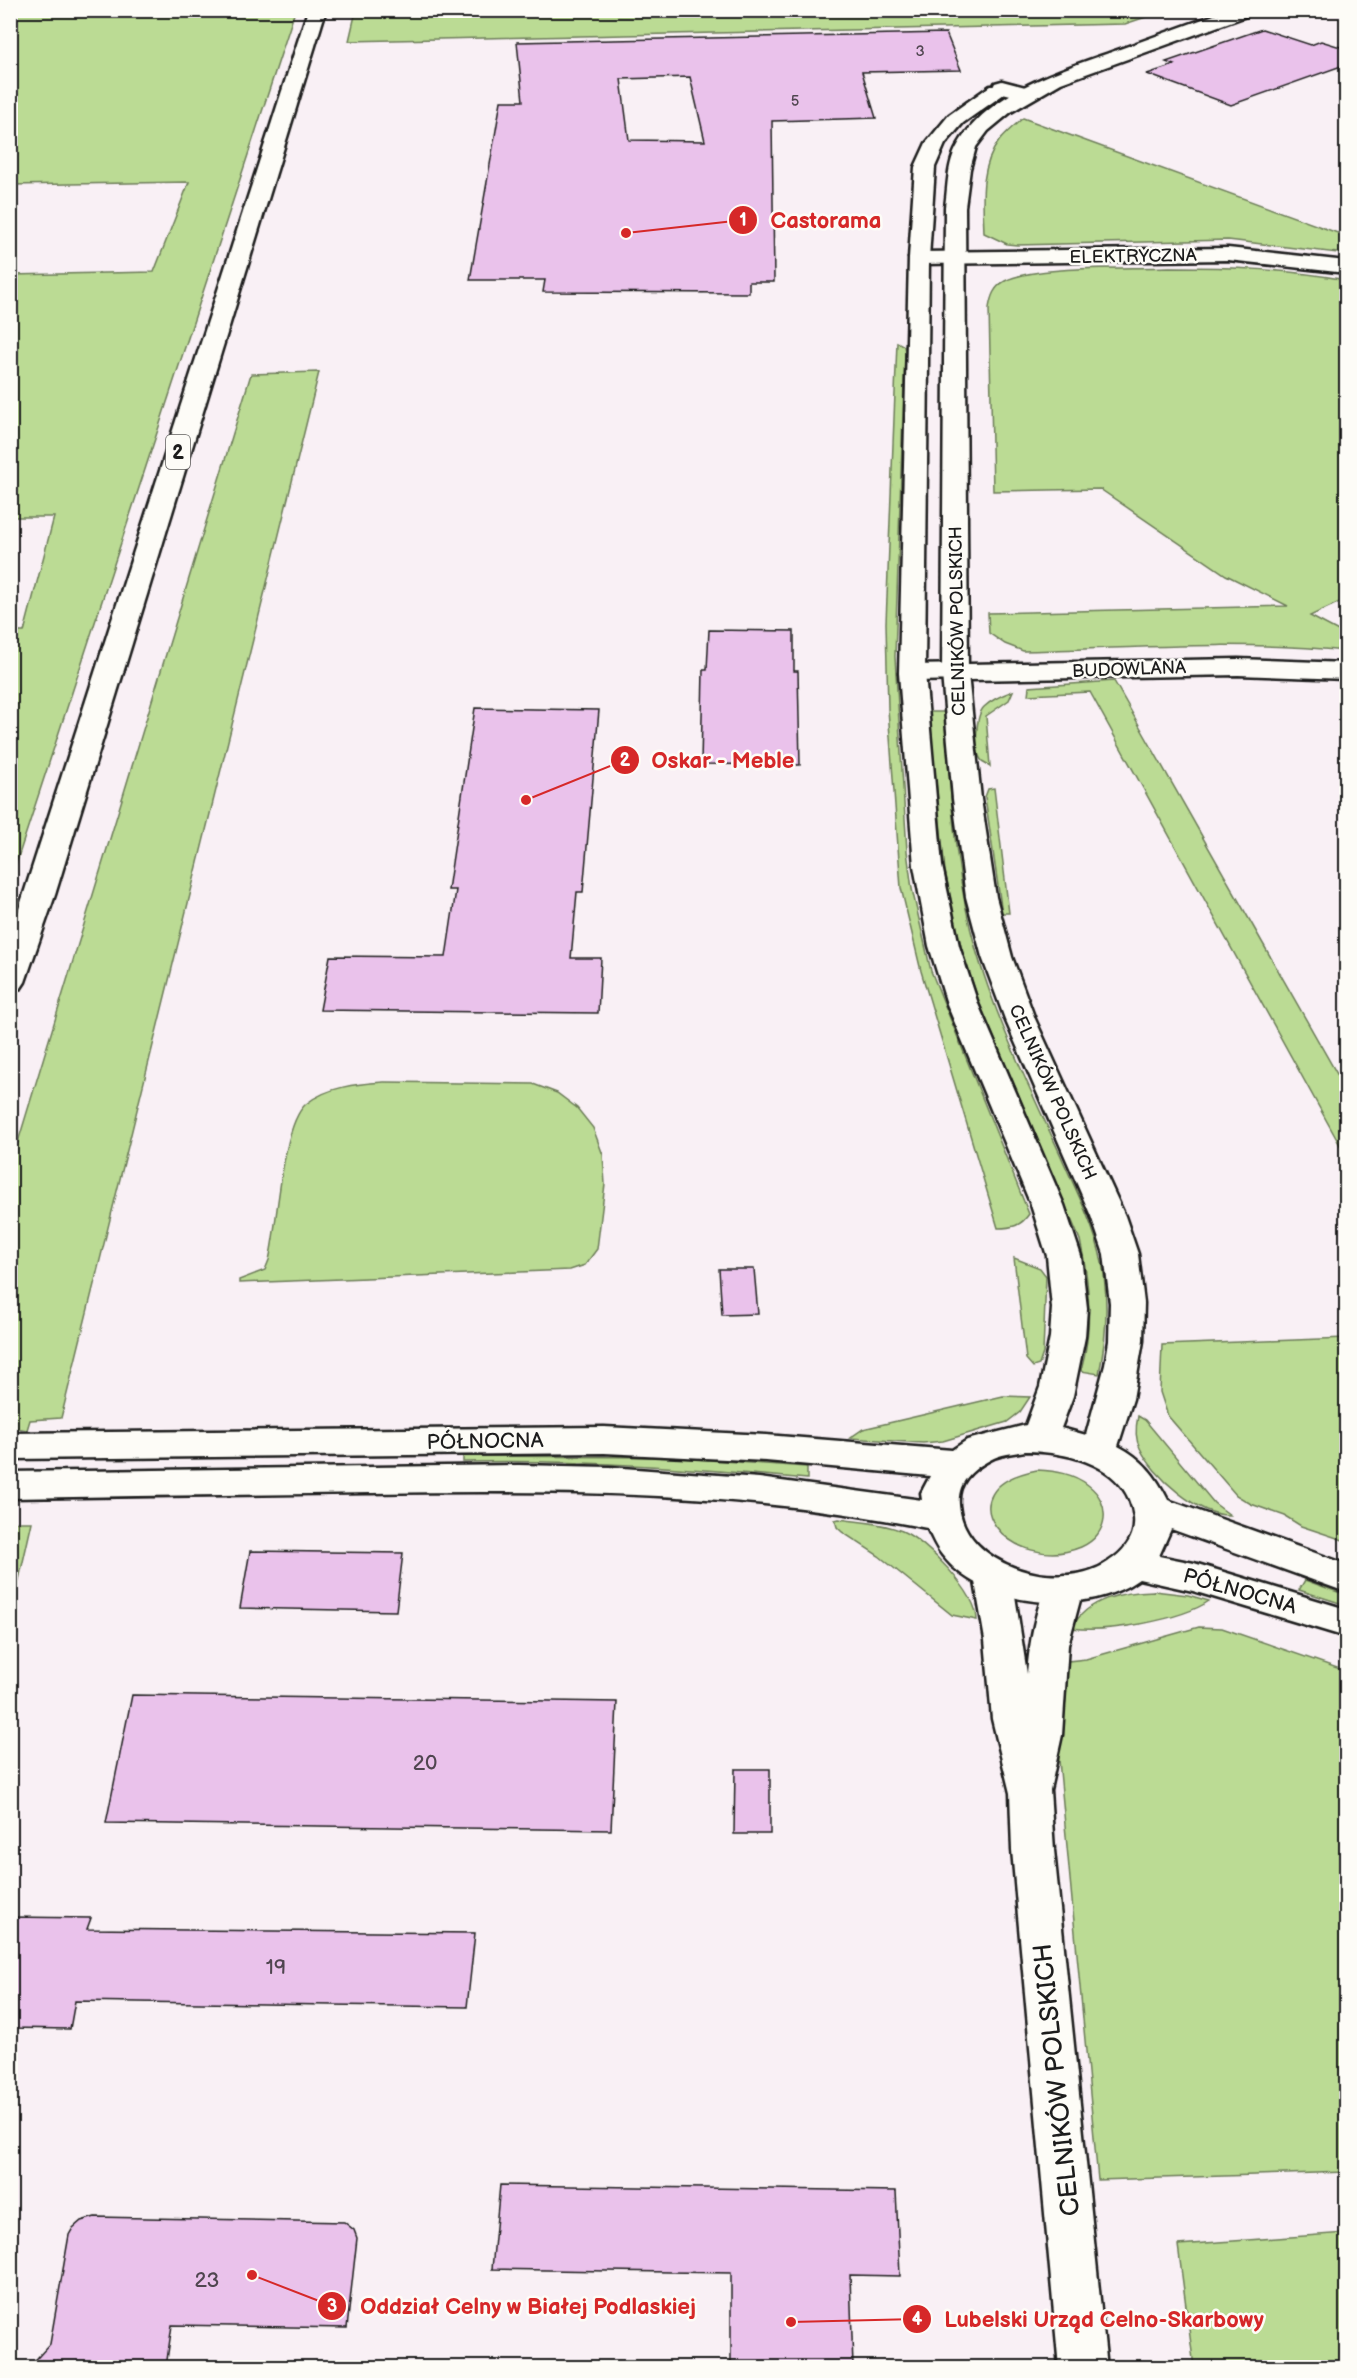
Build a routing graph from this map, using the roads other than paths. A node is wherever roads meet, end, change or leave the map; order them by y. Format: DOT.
graph roads {
  1 [pos="317,10"];
  2 [pos="1203,10"];
  3 [pos="1246,10"];
  4 [pos="1014,90"];
  5 [pos="919,258"];
  6 [pos="956,259"];
  7 [pos="1347,267"];
  8 [pos="1347,671"];
  9 [pos="912,673"];
  10 [pos="955,674"];
  11 [pos="10,982"];
  12 [pos="1038,1437"];
  13 [pos="10,1446"];
  14 [pos="1098,1451"];
  15 [pos="959,1463"];
  16 [pos="10,1485"];
  17 [pos="1152,1508"];
  18 [pos="939,1518"];
  19 [pos="1132,1564"];
  20 [pos="993,1576"];
  21 [pos="1347,1578"];
  22 [pos="1064,1589"];
  23 [pos="1347,1623"];
  24 [pos="1030,1793"];
  25 [pos="1083,2367"];
  1 -- 11 [label="main road, 2"];
  2 -- 4 [label="main road, CELNIKÓW POLSKICH"];
  3 -- 4 [label="main road, CELNIKÓW POLSKICH"];
  4 -- 5 [label="main road, CELNIKÓW POLSKICH"];
  4 -- 6 [label="main road, CELNIKÓW POLSKICH"];
  5 -- 6 [label="main road, ELEKTRYCZNA"];
  5 -- 9 [label="main road, CELNIKÓW POLSKICH"];
  6 -- 7 [label="main road, ELEKTRYCZNA"];
  6 -- 10 [label="main road, CELNIKÓW POLSKICH"];
  8 -- 10 [label="main road, BUDOWLANA"];
  9 -- 10 [label="main road, BUDOWLANA"];
  9 -- 12 [label="main road, CELNIKÓW POLSKICH"];
  10 -- 14 [label="main road, CELNIKÓW POLSKICH"];
  12 -- 14 [label="main road"];
  12 -- 15 [label="main road"];
  13 -- 15 [label="main road, PÓŁNOCNA"];
  14 -- 17 [label="main road"];
  15 -- 18 [label="main road"];
  16 -- 18 [label="main road, PÓŁNOCNA"];
  17 -- 19 [label="main road"];
  17 -- 21 [label="main road"];
  18 -- 20 [label="main road"];
  19 -- 22 [label="main road"];
  19 -- 23 [label="main road, PÓŁNOCNA"];
  20 -- 22 [label="main road"];
  20 -- 24 [label="main road, CELNIKÓW POLSKICH"];
  22 -- 24 [label="main road, CELNIKÓW POLSKICH"];
  24 -- 25 [label="main road, CELNIKÓW POLSKICH"];
}
